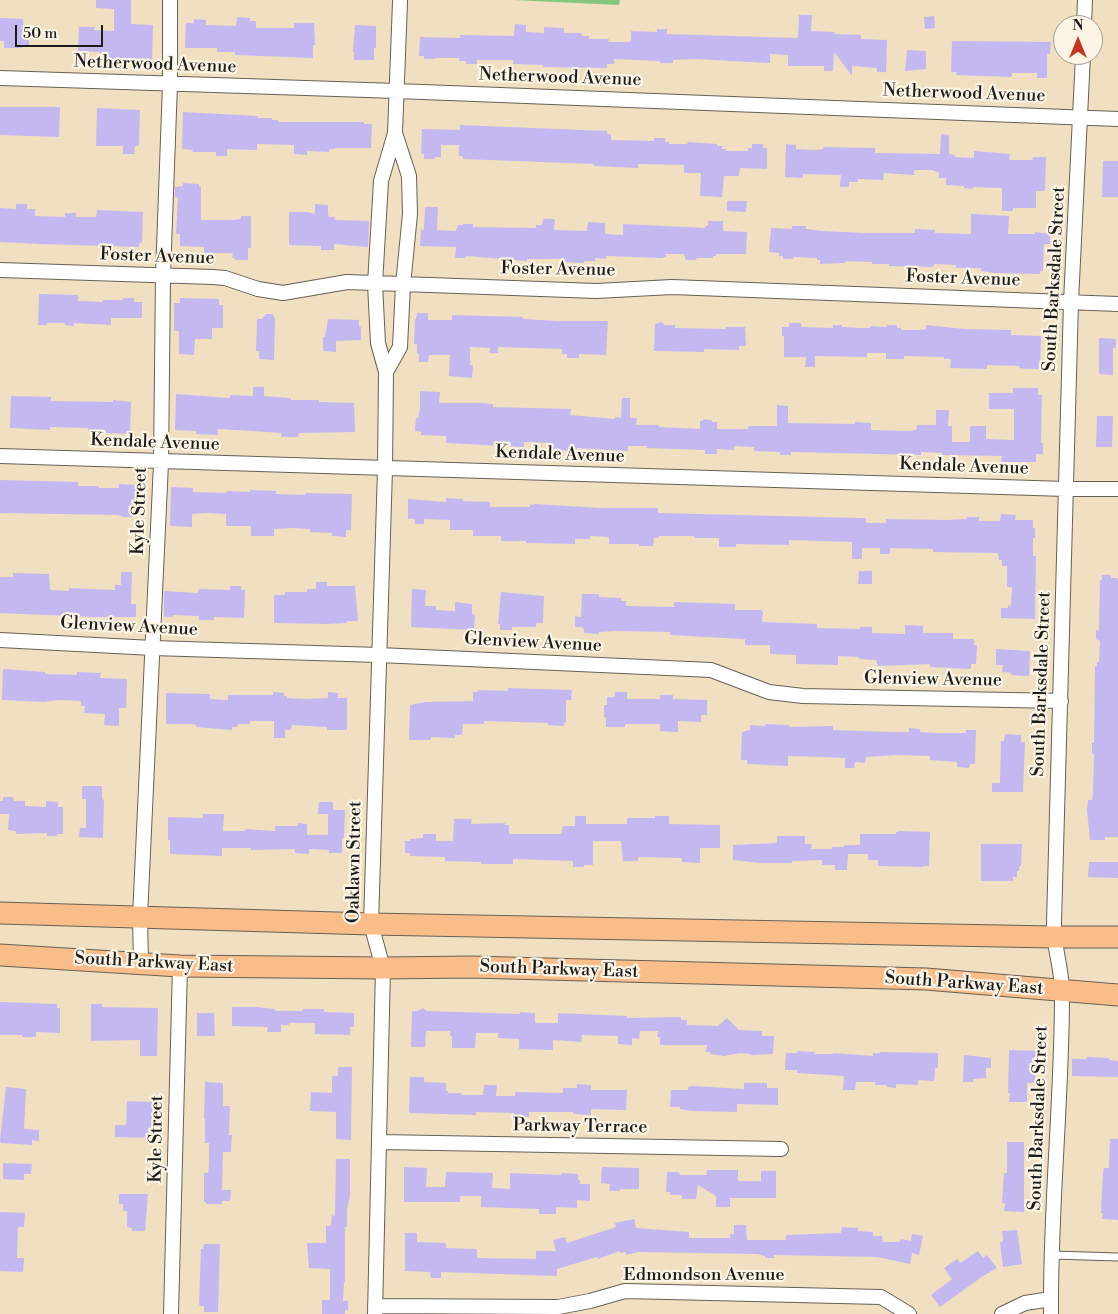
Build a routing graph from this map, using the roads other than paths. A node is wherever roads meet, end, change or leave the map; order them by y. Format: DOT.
graph roads {
  1 [pos="170,0"];
  2 [pos="1085,0"];
  3 [pos="400,2"];
  4 [pos="1084,15"];
  5 [pos="1083,65"];
  6 [pos="0,78"];
  7 [pos="170,84"];
  8 [pos="396,91"];
  9 [pos="1081,118"];
  10 [pos="1118,119"];
  11 [pos="395,134"];
  12 [pos="0,270"];
  13 [pos="164,275"];
  14 [pos="375,284"];
  15 [pos="403,284"];
  16 [pos="1072,302"];
  17 [pos="1118,304"];
  18 [pos="386,372"];
  19 [pos="0,456"];
  20 [pos="161,462"];
  21 [pos="385,469"];
  22 [pos="1066,489"];
  23 [pos="1118,489"];
  24 [pos="0,640"];
  25 [pos="154,648"];
  26 [pos="379,655"];
  27 [pos="1060,701"];
  28 [pos="0,913"];
  29 [pos="140,916"];
  30 [pos="371,924"];
  31 [pos="1053,937"];
  32 [pos="1118,937"];
  33 [pos="0,955"];
  34 [pos="142,963"];
  35 [pos="180,966"];
  36 [pos="383,968"];
  37 [pos="1062,992"];
  38 [pos="1118,996"];
  39 [pos="379,1142"];
  40 [pos="781,1149"];
  41 [pos="1052,1255"];
  42 [pos="1118,1257"];
  43 [pos="1051,1299"];
  44 [pos="375,1310"];
  45 [pos="171,1314"];
  46 [pos="910,1314"];
  47 [pos="1002,1314"];
  48 [pos="1052,1314"];
  1 -- 7 [label="street, Kyle Street"];
  2 -- 4 [label="street"];
  3 -- 8 [label="street"];
  5 -- 9 [label="street, South Barksdale Street"];
  6 -- 7 [label="street, Netherwood Avenue"];
  7 -- 8 [label="street, Netherwood Avenue"];
  7 -- 13 [label="street, Kyle Street"];
  8 -- 9 [label="street, Netherwood Avenue"];
  8 -- 11 [label="street"];
  9 -- 10 [label="street, Netherwood Avenue"];
  9 -- 16 [label="street, South Barksdale Street"];
  11 -- 14 [label="street"];
  11 -- 15 [label="street"];
  12 -- 13 [label="street, Foster Avenue"];
  13 -- 14 [label="street, Foster Avenue"];
  13 -- 20 [label="street, Kyle Street"];
  14 -- 15 [label="street, Foster Avenue"];
  14 -- 18 [label="street"];
  15 -- 16 [label="street, Foster Avenue"];
  15 -- 18 [label="street"];
  16 -- 17 [label="street, Foster Avenue"];
  16 -- 22 [label="street, South Barksdale Street"];
  18 -- 21 [label="street, Oaklawn Street"];
  19 -- 20 [label="street, Kendale Avenue"];
  20 -- 21 [label="street, Kendale Avenue"];
  20 -- 25 [label="street, Kyle Street"];
  21 -- 22 [label="street, Kendale Avenue"];
  21 -- 26 [label="street, Oaklawn Street"];
  22 -- 23 [label="street, Kendale Avenue"];
  22 -- 27 [label="street, South Barksdale Street"];
  24 -- 25 [label="street, Glenview Avenue"];
  25 -- 26 [label="street, Glenview Avenue"];
  25 -- 29 [label="street, Kyle Street"];
  26 -- 27 [label="street, Glenview Avenue"];
  26 -- 30 [label="street, Oaklawn Street"];
  27 -- 31 [label="street, South Barksdale Street"];
  28 -- 29 [label="main road"];
  29 -- 30 [label="main road"];
  29 -- 34 [label="street, Kyle Street"];
  30 -- 31 [label="main road"];
  30 -- 36 [label="street, Oaklawn Street"];
  31 -- 32 [label="main road"];
  31 -- 37 [label="street, South Barksdale Street"];
  33 -- 34 [label="main road, South Parkway East"];
  34 -- 35 [label="main road, South Parkway East"];
  35 -- 36 [label="main road, South Parkway East"];
  35 -- 45 [label="street, Kyle Street"];
  36 -- 37 [label="main road, South Parkway East"];
  36 -- 39 [label="street, Oaklawn Street"];
  37 -- 38 [label="main road, South Parkway East"];
  37 -- 41 [label="street, South Barksdale Street"];
  39 -- 40 [label="street, Parkway Terrace"];
  39 -- 44 [label="street, Oaklawn Street"];
  41 -- 42 [label="lane"];
  41 -- 43 [label="street, South Barksdale Street"];
  43 -- 47 [label="street"];
  43 -- 48 [label="street, South Barksdale Street"];
  44 -- 46 [label="street, Edmondson Avenue"];
}
